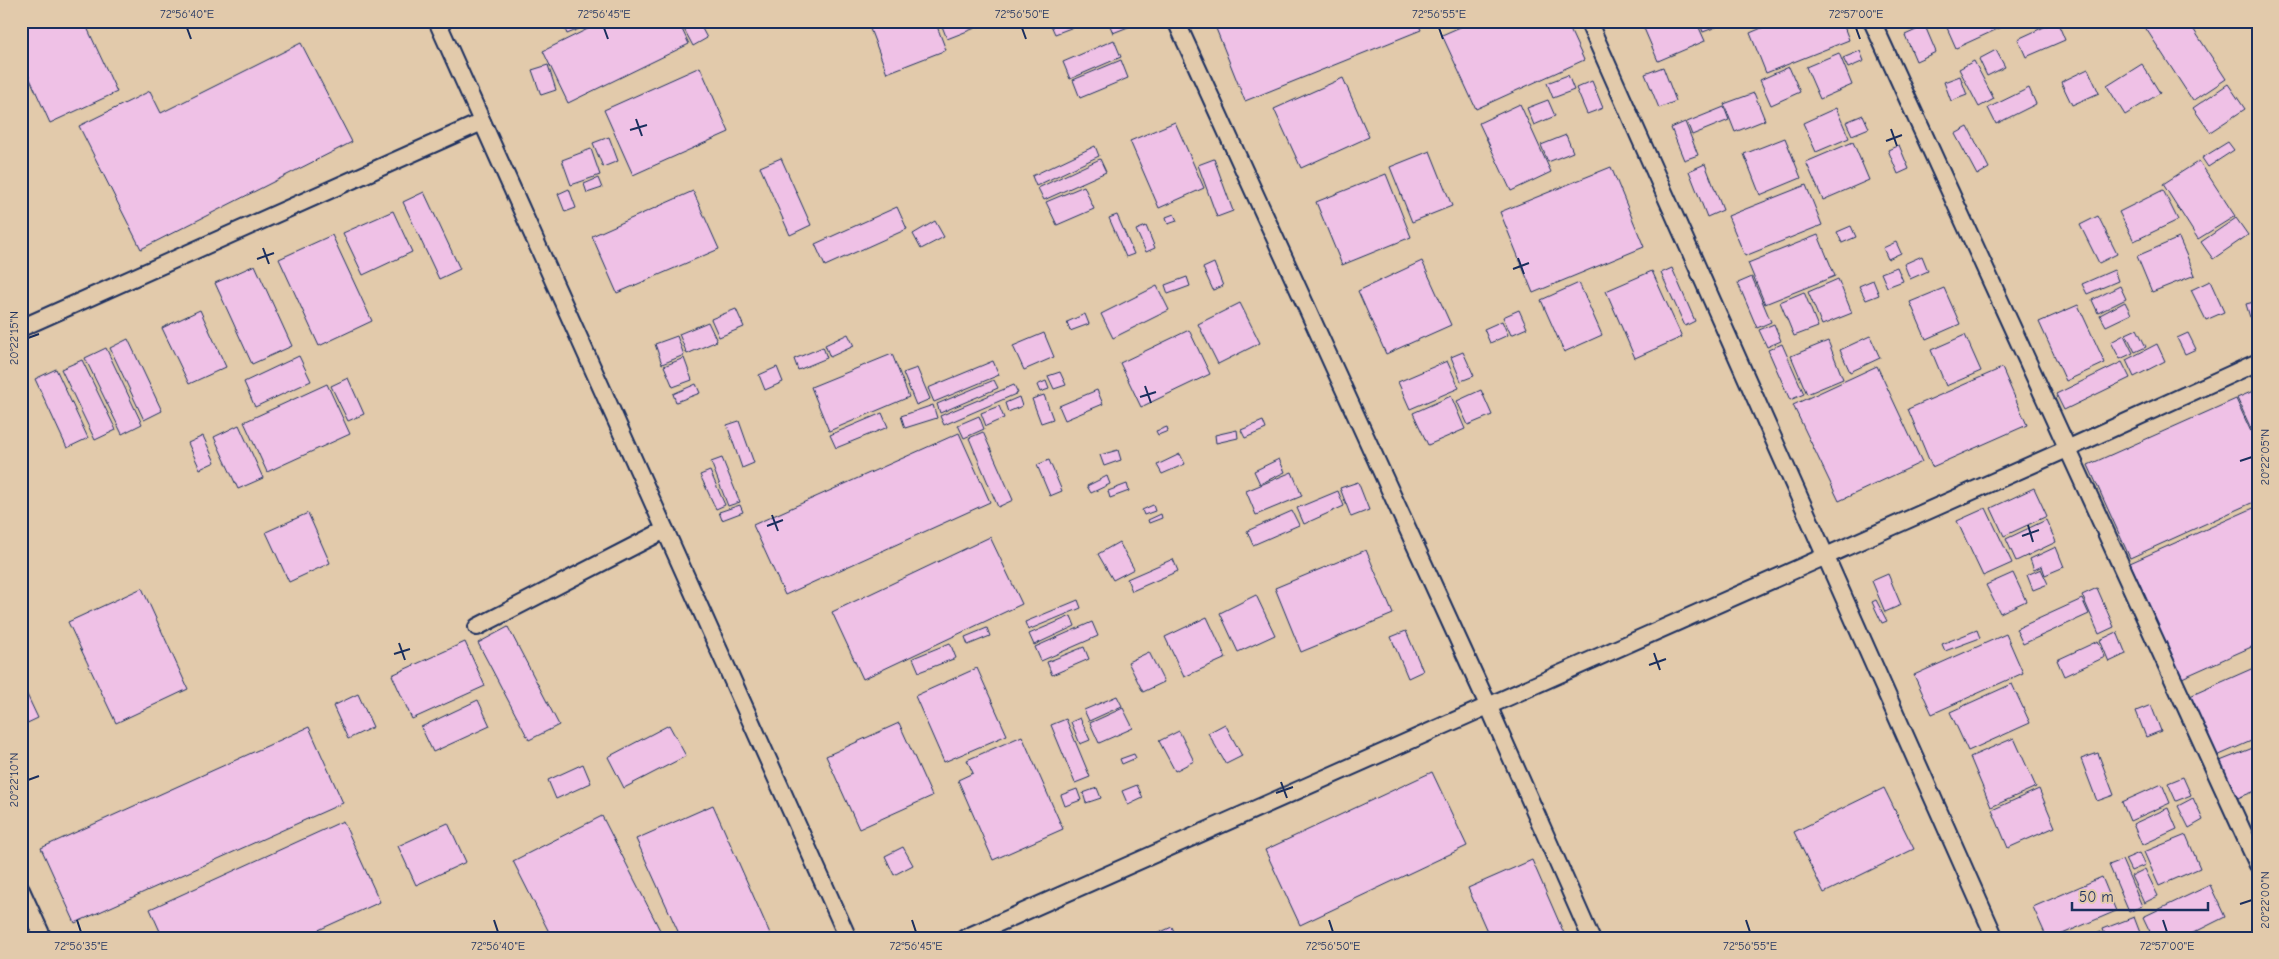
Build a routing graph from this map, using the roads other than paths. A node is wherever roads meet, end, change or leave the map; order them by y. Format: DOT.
graph roads {
  1 [pos="437,21"];
  2 [pos="1176,21"];
  3 [pos="1588,21"];
  4 [pos="1872,21"];
  5 [pos="482,122"];
  6 [pos="21,328"];
  7 [pos="2258,362"];
  8 [pos="2067,450"];
  9 [pos="665,530"];
  10 [pos="1825,556"];
  11 [pos="477,627"];
  12 [pos="1488,705"];
  13 [pos="2258,865"];
  14 [pos="21,890"];
  15 [pos="43,938"];
  16 [pos="848,938"];
  17 [pos="965,938"];
  18 [pos="1590,938"];
  19 [pos="1995,938"];
  1 -- 5 [label="street"];
  2 -- 12 [label="street"];
  3 -- 10 [label="street"];
  4 -- 8 [label="street"];
  5 -- 6 [label="street"];
  5 -- 9 [label="street"];
  7 -- 8 [label="street"];
  8 -- 10 [label="street"];
  8 -- 13 [label="street"];
  9 -- 11 [label="street"];
  9 -- 16 [label="street"];
  10 -- 12 [label="street"];
  10 -- 19 [label="street"];
  12 -- 17 [label="street"];
  12 -- 18 [label="street"];
  14 -- 15 [label="street"];
}
